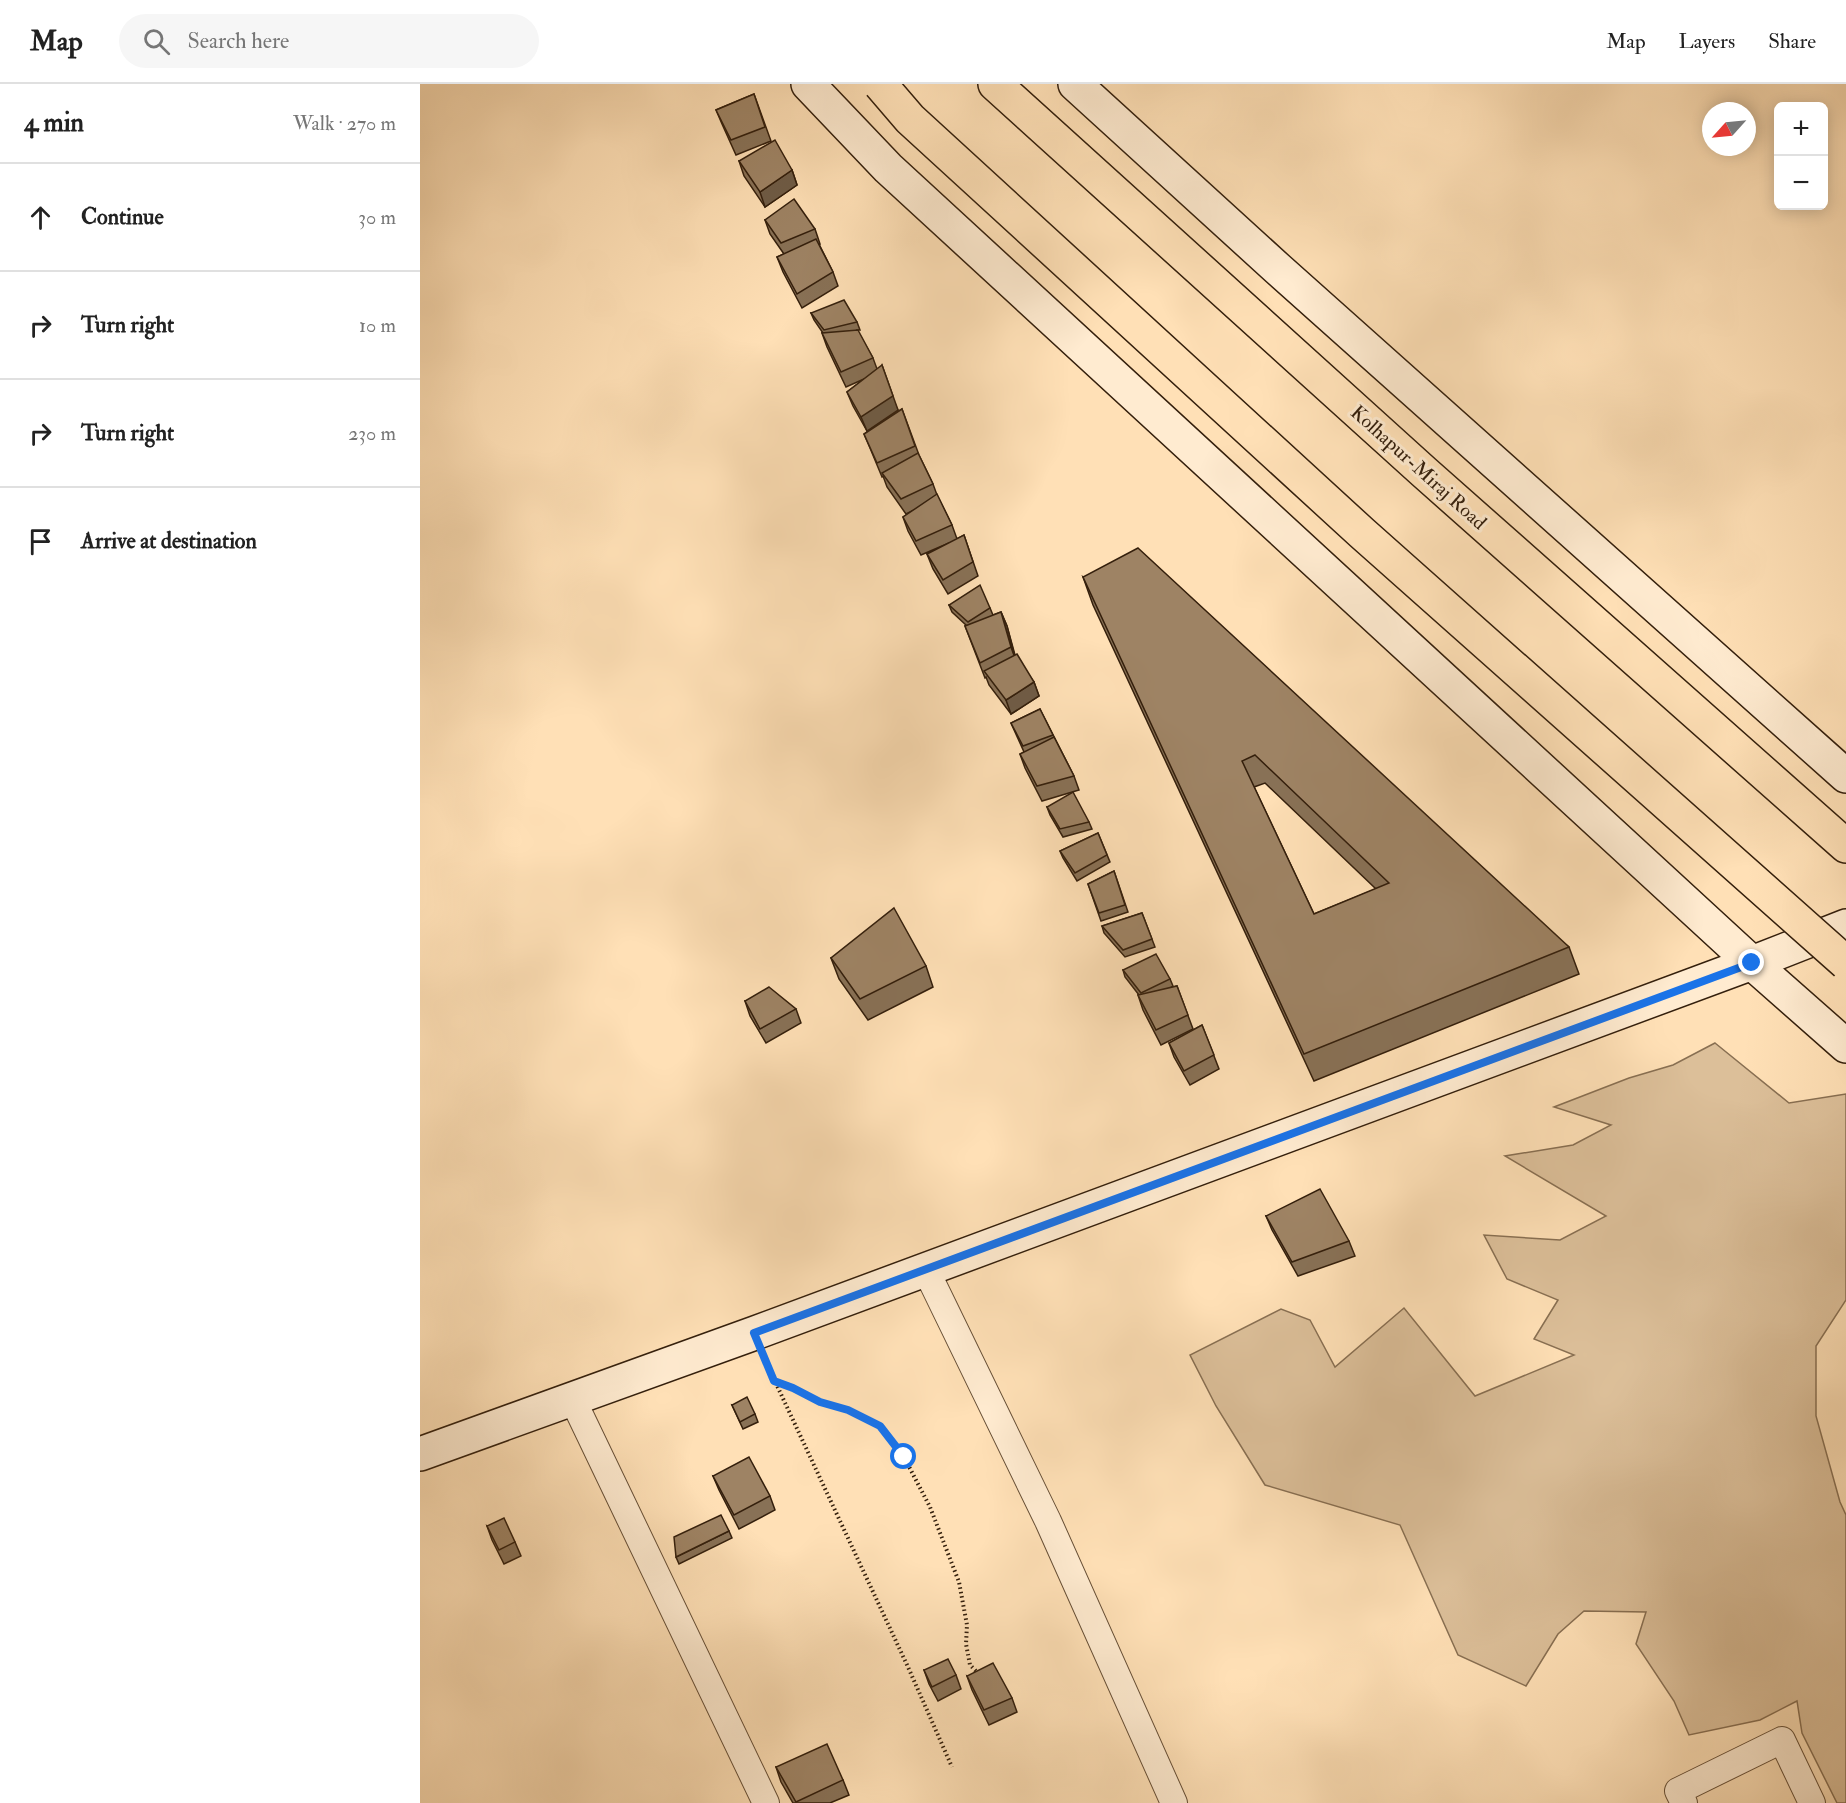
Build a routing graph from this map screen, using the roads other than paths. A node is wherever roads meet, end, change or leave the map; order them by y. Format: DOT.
graph roads {
  1 [pos="808,84"];
  2 [pos="880,84"];
  3 [pos="995,84"];
  4 [pos="1076,84"];
  5 [pos="1846,776"];
  6 [pos="1846,846"];
  7 [pos="1846,926"];
  8 [pos="1752,963"];
  9 [pos="1846,963"];
  10 [pos="1846,1046"];
  11 [pos="926,1270"];
  12 [pos="572,1398"];
  13 [pos="420,1454"];
  14 [pos="766,1803"];
  15 [pos="1174,1803"];
  16 [pos="1684,1803"];
  17 [pos="1812,1803"];
  1 -- 8 [label="main road"];
  2 -- 9 [label="highway, bridge"];
  3 -- 6 [label="highway, Kolhapur-Miraj Road"];
  4 -- 5 [label="main road"];
  7 -- 8 [label="main road"];
  8 -- 10 [label="main road"];
  8 -- 11 [label="main road"];
  11 -- 12 [label="main road"];
  11 -- 15 [label="street"];
  12 -- 13 [label="main road"];
  12 -- 14 [label="street"];
  16 -- 17 [label="street"];
}
